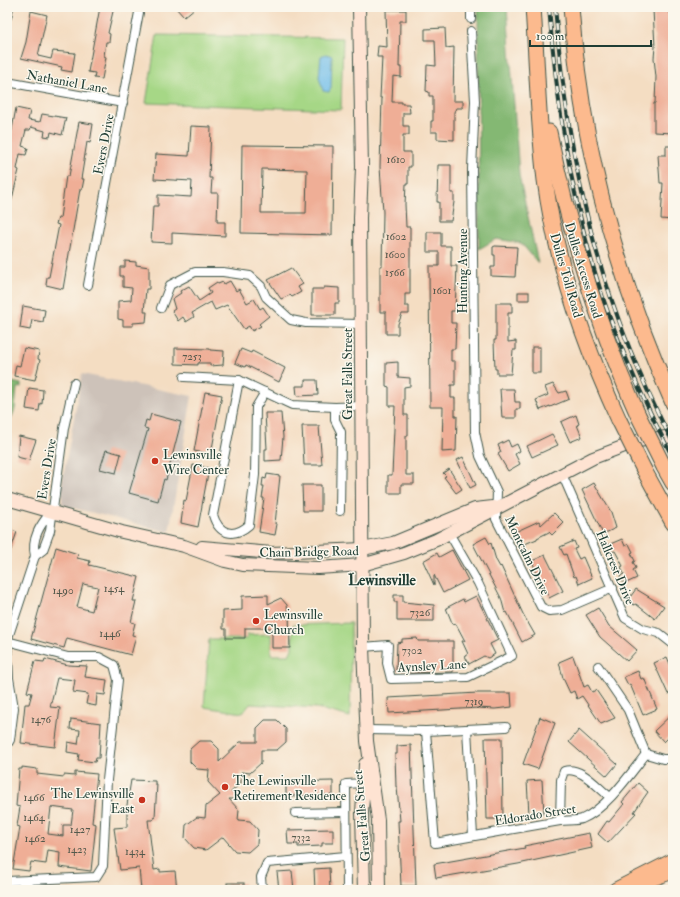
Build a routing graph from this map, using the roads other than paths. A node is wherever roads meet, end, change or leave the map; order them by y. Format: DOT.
graph roads {
  1 [pos="9,7"];
  2 [pos="140,7"];
  3 [pos="359,7"];
  4 [pos="471,7"];
  5 [pos="533,7"];
  6 [pos="571,7"];
  7 [pos="7,17"];
  8 [pos="471,19"];
  9 [pos="471,31"];
  10 [pos="536,44"];
  11 [pos="7,82"];
  12 [pos="122,104"];
  13 [pos="88,285"];
  14 [pos="161,308"];
  15 [pos="361,324"];
  16 [pos="184,377"];
  17 [pos="239,380"];
  18 [pos="74,383"];
  19 [pos="265,392"];
  20 [pos="673,403"];
  21 [pos="362,406"];
  22 [pos="335,407"];
  23 [pos="673,436"];
  24 [pos="562,474"];
  25 [pos="673,483"];
  26 [pos="7,499"];
  27 [pos="497,507"];
  28 [pos="340,511"];
  29 [pos="51,512"];
  30 [pos="673,523"];
  31 [pos="229,533"];
  32 [pos="449,533"];
  33 [pos="184,546"];
  34 [pos="362,549"];
  35 [pos="228,550"];
  36 [pos="362,565"];
  37 [pos="613,588"];
  38 [pos="7,640"];
  39 [pos="673,644"];
  40 [pos="363,647"];
  41 [pos="598,666"];
  42 [pos="8,679"];
  43 [pos="506,727"];
  44 [pos="467,729"];
  45 [pos="426,732"];
  46 [pos="367,735"];
  47 [pos="7,745"];
  48 [pos="646,754"];
  49 [pos="673,759"];
  50 [pos="364,783"];
  51 [pos="610,797"];
  52 [pos="346,812"];
  53 [pos="295,814"];
  54 [pos="560,821"];
  55 [pos="473,836"];
  56 [pos="346,856"];
  57 [pos="673,861"];
  58 [pos="673,872"];
  59 [pos="7,881"];
  60 [pos="262,890"];
  61 [pos="346,890"];
  62 [pos="364,890"];
  63 [pos="379,890"];
  64 [pos="616,890"];
  1 -- 7 [label="street"];
  2 -- 12 [label="street, Evers Drive"];
  3 -- 15 [label="main road, Great Falls Street"];
  4 -- 8 [label="street"];
  5 -- 10 [label="highway, Dulles Toll Road"];
  6 -- 20 [label="highway"];
  9 -- 27 [label="street, Hunting Avenue"];
  10 -- 25 [label="highway, Dulles Access Road, bridge"];
  10 -- 30 [label="highway, Dulles Toll Road, bridge"];
  11 -- 12 [label="street, Nathaniel Lane"];
  12 -- 13 [label="street, Evers Drive"];
  14 -- 15 [label="street"];
  15 -- 21 [label="main road, Great Falls Street"];
  16 -- 17 [label="street"];
  17 -- 19 [label="street"];
  17 -- 31 [label="street"];
  18 -- 29 [label="street, Evers Drive"];
  19 -- 22 [label="street"];
  19 -- 31 [label="street"];
  21 -- 22 [label="street"];
  21 -- 34 [label="main road, Great Falls Street"];
  22 -- 28 [label="street"];
  23 -- 24 [label="main road, Chain Bridge Road"];
  24 -- 27 [label="main road, Chain Bridge Road"];
  24 -- 37 [label="street, Hallcrest Drive"];
  26 -- 29 [label="main road, Chain Bridge Road"];
  27 -- 32 [label="main road, Chain Bridge Road"];
  27 -- 34 [label="main road, Chain Bridge Road"];
  27 -- 37 [label="street, Montcalm Drive"];
  29 -- 33 [label="main road, Chain Bridge Road"];
  29 -- 38 [label="street"];
  31 -- 35 [label="street"];
  32 -- 36 [label="main road, Chain Bridge Road"];
  32 -- 40 [label="street, Aynsley Lane"];
  33 -- 35 [label="main road, Chain Bridge Road"];
  33 -- 36 [label="main road, Chain Bridge Road"];
  34 -- 35 [label="main road, Chain Bridge Road"];
  34 -- 36 [label="main road, Great Falls Street"];
  36 -- 40 [label="main road, Great Falls Street"];
  37 -- 39 [label="street, Hallcrest Drive"];
  38 -- 42 [label="street"];
  38 -- 59 [label="street"];
  40 -- 46 [label="main road, Great Falls Street"];
  41 -- 48 [label="street"];
  42 -- 47 [label="street"];
  43 -- 44 [label="street"];
  44 -- 45 [label="street"];
  44 -- 55 [label="street"];
  45 -- 46 [label="street"];
  45 -- 55 [label="street, Eldorado Street"];
  46 -- 50 [label="main road, Great Falls Street"];
  46 -- 63 [label="main road, Great Falls Street"];
  48 -- 49 [label="street"];
  48 -- 51 [label="street, Eldorado Street"];
  50 -- 52 [label="street"];
  50 -- 62 [label="main road, Great Falls Street"];
  51 -- 54 [label="street, Eldorado Street"];
  51 -- 54 [label="street"];
  52 -- 53 [label="street"];
  52 -- 56 [label="street"];
  54 -- 55 [label="street, Eldorado Street"];
  56 -- 60 [label="street"];
  56 -- 61 [label="street"];
  57 -- 64 [label="highway"];
  58 -- 64 [label="main road"];
}
